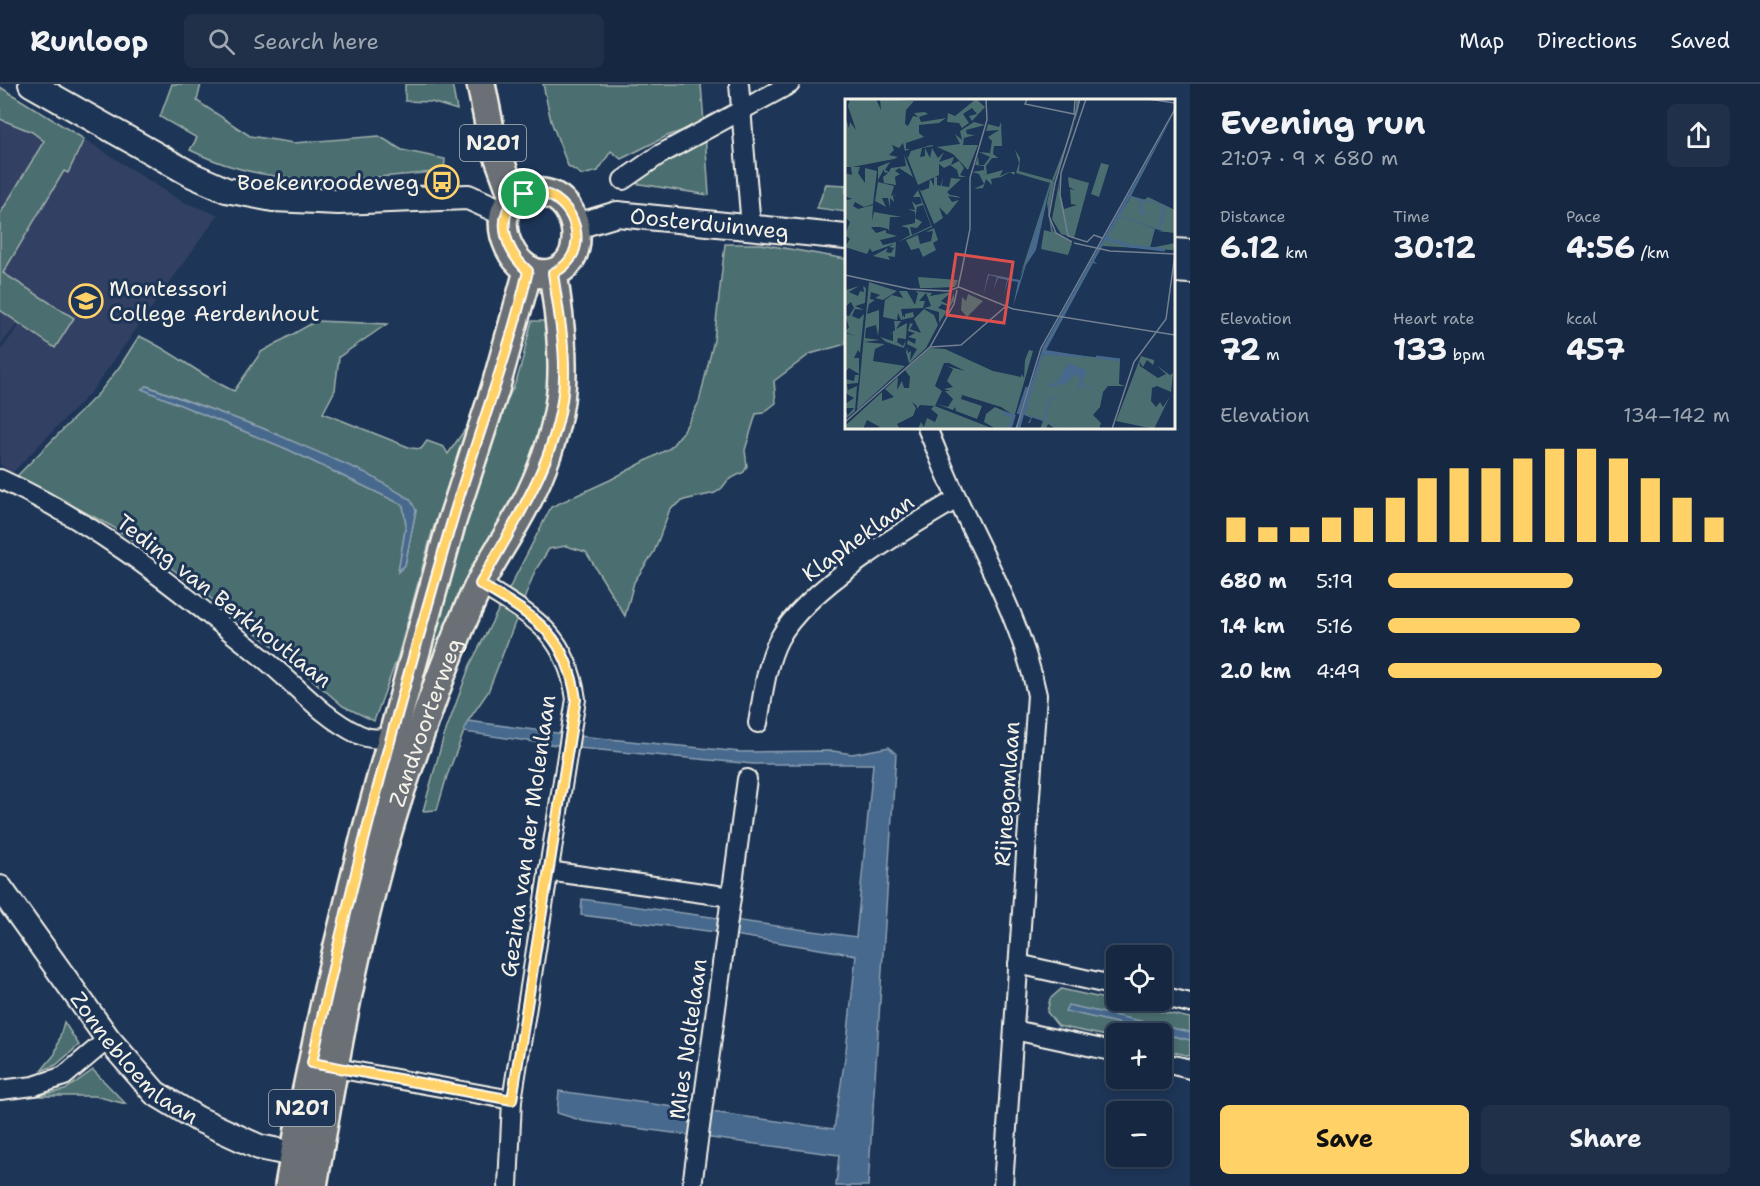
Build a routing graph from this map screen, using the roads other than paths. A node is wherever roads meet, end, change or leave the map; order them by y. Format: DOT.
graph roads {
  1 [pos="31,84"];
  2 [pos="481,84"];
  3 [pos="739,84"];
  4 [pos="790,84"];
  5 [pos="741,112"];
  6 [pos="623,180"];
  7 [pos="510,206"];
  8 [pos="751,226"];
  9 [pos="574,227"];
  10 [pos="845,237"];
  11 [pos="1175,251"];
  12 [pos="1190,252"];
  13 [pos="1175,270"];
  14 [pos="1190,271"];
  15 [pos="541,272"];
  16 [pos="927,429"];
  17 [pos="0,479"];
  18 [pos="957,499"];
  19 [pos="485,588"];
  20 [pos="758,723"];
  21 [pos="422,732"];
  22 [pos="393,736"];
  23 [pos="747,779"];
  24 [pos="548,871"];
  25 [pos="0,888"];
  26 [pos="730,906"];
  27 [pos="1018,964"];
  28 [pos="1106,984"];
  29 [pos="1172,999"];
  30 [pos="1190,1003"];
  31 [pos="1014,1030"];
  32 [pos="108,1039"];
  33 [pos="1106,1050"];
  34 [pos="1172,1065"];
  35 [pos="332,1067"];
  36 [pos="1190,1069"];
  37 [pos="0,1090"];
  38 [pos="512,1100"];
  39 [pos="306,1157"];
  40 [pos="289,1186"];
  41 [pos="314,1186"];
  42 [pos="508,1186"];
  43 [pos="692,1186"];
  44 [pos="1003,1186"];
  1 -- 7 [label="street"];
  2 -- 7 [label="main road, N201"];
  3 -- 5 [label="street"];
  4 -- 5 [label="street"];
  5 -- 6 [label="street"];
  5 -- 8 [label="street"];
  7 -- 9 [label="main road, N201"];
  7 -- 15 [label="main road, N201"];
  8 -- 9 [label="street, Oosterduinweg"];
  8 -- 10 [label="street, Oosterduinweg"];
  9 -- 15 [label="main road"];
  11 -- 12 [label="street"];
  13 -- 14 [label="street"];
  15 -- 19 [label="main road, Zandvoorterweg / N201"];
  15 -- 22 [label="main road, Zandvoorterweg / N201"];
  16 -- 18 [label="street, Rijnegomlaan"];
  17 -- 22 [label="street, Teding van Berkhoutlaan"];
  18 -- 20 [label="street, Klapheklaan"];
  18 -- 27 [label="street, Rijnegomlaan"];
  19 -- 21 [label="main road, Zandvoorterweg / N201"];
  19 -- 24 [label="street, Gezina van der Molenlaan"];
  21 -- 22 [label="street, Teding van Berkhoutlaan"];
  21 -- 35 [label="main road, Zandvoorterweg / N201"];
  22 -- 35 [label="main road, Zandvoorterweg / N201"];
  23 -- 26 [label="street, Mies Noltelaan"];
  24 -- 26 [label="street"];
  24 -- 38 [label="street, Gezina van der Molenlaan"];
  25 -- 32 [label="street, Zonnebloemlaan"];
  26 -- 43 [label="street, Mies Noltelaan"];
  27 -- 28 [label="street"];
  27 -- 31 [label="street, Rijnegomlaan"];
  29 -- 30 [label="street"];
  31 -- 33 [label="street"];
  31 -- 44 [label="street, Rijnegomlaan"];
  32 -- 37 [label="street"];
  32 -- 39 [label="street, Zonnebloemlaan"];
  34 -- 36 [label="street"];
  35 -- 38 [label="street"];
  35 -- 39 [label="main road, Zandvoorterweg / N201"];
  38 -- 42 [label="street, Gezina van der Molenlaan"];
  39 -- 40 [label="main road, Zandvoorterweg / N201"];
  39 -- 41 [label="main road, Zandvoorterweg / N201"];
}
